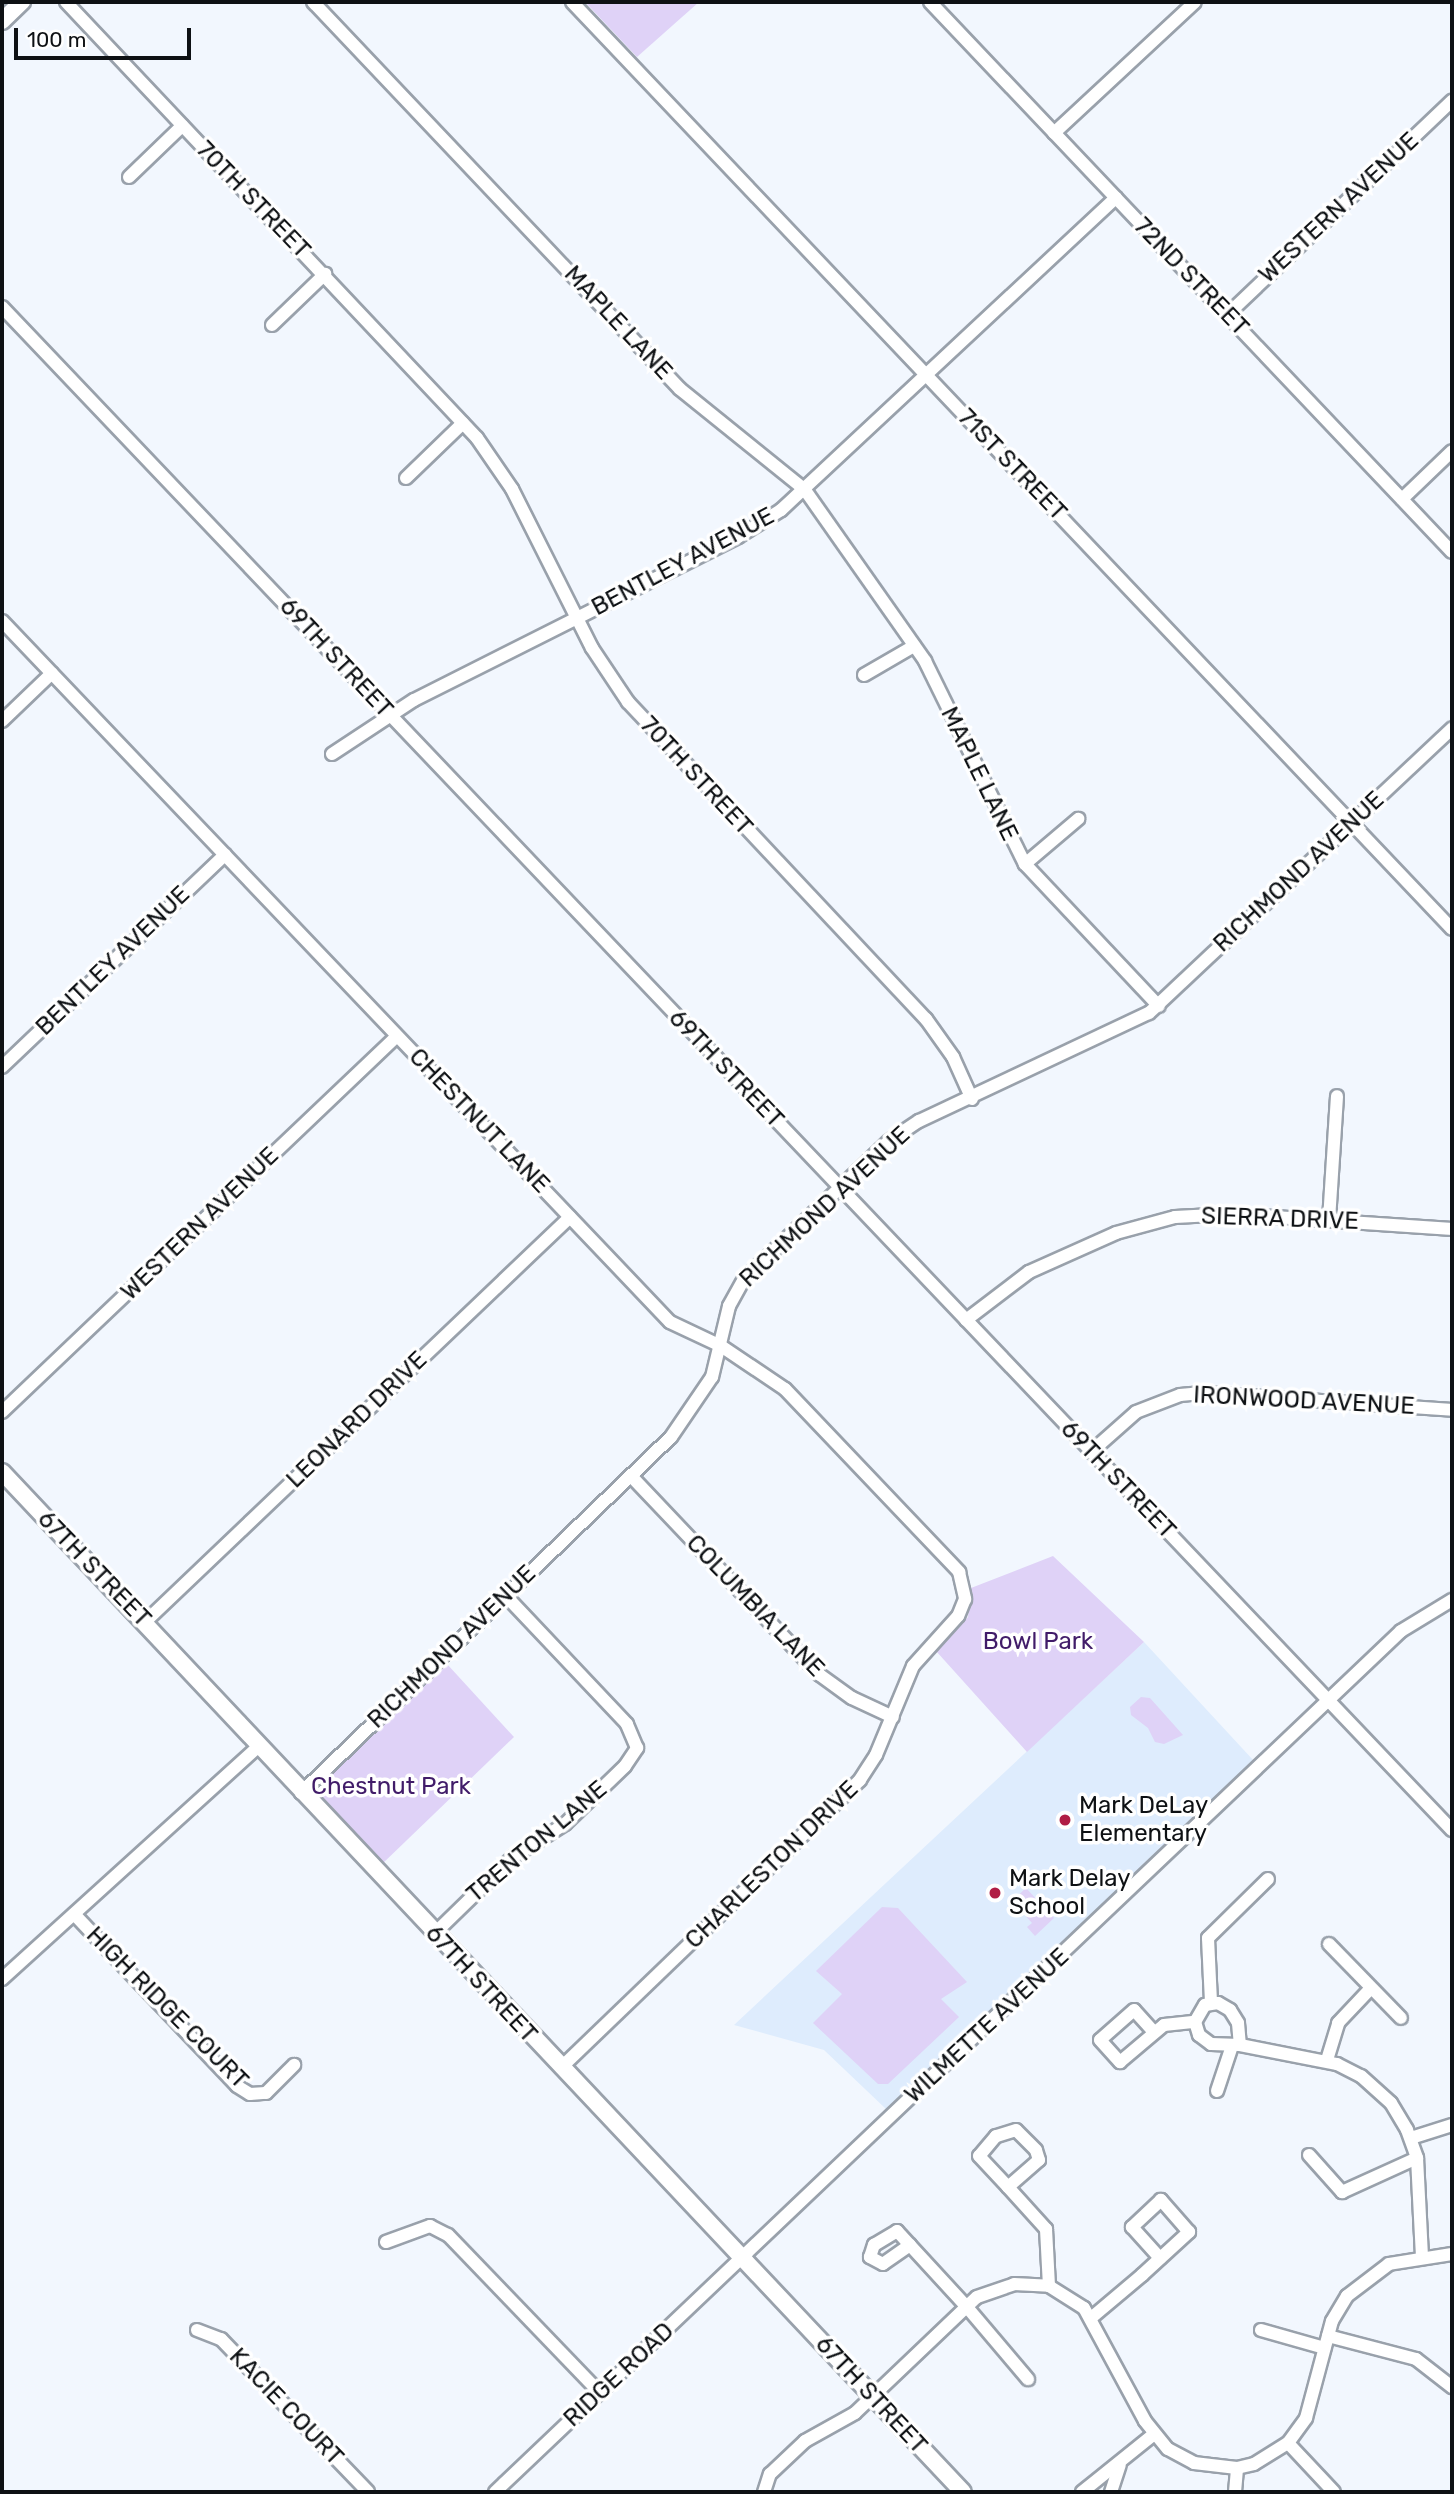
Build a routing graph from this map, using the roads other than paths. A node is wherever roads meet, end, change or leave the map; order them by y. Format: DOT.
graph roads {
  1 [pos="22,2"];
  2 [pos="66,2"];
  3 [pos="313,2"];
  4 [pos="572,2"];
  5 [pos="930,2"];
  6 [pos="1195,2"];
  7 [pos="2,21"];
  8 [pos="1452,101"];
  9 [pos="182,126"];
  10 [pos="1054,133"];
  11 [pos="129,177"];
  12 [pos="1116,198"];
  13 [pos="325,274"];
  14 [pos="2,307"];
  15 [pos="1227,315"];
  16 [pos="272,325"];
  17 [pos="928,376"];
  18 [pos="463,423"];
  19 [pos="1452,451"];
  20 [pos="406,478"];
  21 [pos="805,490"];
  22 [pos="1402,499"];
  23 [pos="1452,552"];
  24 [pos="577,618"];
  25 [pos="2,621"];
  26 [pos="914,646"];
  27 [pos="52,673"];
  28 [pos="864,675"];
  29 [pos="389,714"];
  30 [pos="2,721"];
  31 [pos="1452,728"];
  32 [pos="332,754"];
  33 [pos="1078,819"];
  34 [pos="1351,822"];
  35 [pos="225,855"];
  36 [pos="1025,864"];
  37 [pos="1452,929"];
  38 [pos="1158,1006"];
  39 [pos="397,1036"];
  40 [pos="2,1067"];
  41 [pos="1337,1096"];
  42 [pos="972,1098"];
  43 [pos="839,1188"];
  44 [pos="570,1217"];
  45 [pos="1329,1220"];
  46 [pos="1452,1228"];
  47 [pos="966,1320"];
  48 [pos="721,1346"];
  49 [pos="1452,1410"];
  50 [pos="2,1412"];
  51 [pos="1091,1452"];
  52 [pos="631,1476"];
  53 [pos="4,1480"];
  54 [pos="505,1595"];
  55 [pos="965,1599"];
  56 [pos="1452,1600"];
  57 [pos="145,1622"];
  58 [pos="1328,1700"];
  59 [pos="893,1717"];
  60 [pos="259,1746"];
  61 [pos="301,1793"];
  62 [pos="1452,1830"];
  63 [pos="1268,1878"];
  64 [pos="74,1914"];
  65 [pos="434,1934"];
  66 [pos="1329,1944"];
  67 [pos="2,1979"];
  68 [pos="1371,1988"];
  69 [pos="1211,2002"];
  70 [pos="1401,2018"];
  71 [pos="1195,2022"];
  72 [pos="1153,2031"];
  73 [pos="1236,2045"];
  74 [pos="1327,2060"];
  75 [pos="294,2064"];
  76 [pos="561,2068"];
  77 [pos="1217,2091"];
  78 [pos="1452,2125"];
  79 [pos="1411,2138"];
  80 [pos="1309,2155"];
  81 [pos="1417,2158"];
  82 [pos="1008,2187"];
  83 [pos="386,2242"];
  84 [pos="909,2245"];
  85 [pos="1452,2254"];
  86 [pos="1422,2256"];
  87 [pos="1435,2257"];
  88 [pos="1160,2258"];
  89 [pos="743,2259"];
  90 [pos="1452,2264"];
  91 [pos="1049,2286"];
  92 [pos="966,2306"];
  93 [pos="1091,2318"];
  94 [pos="197,2330"];
  95 [pos="1261,2330"];
  96 [pos="1326,2342"];
  97 [pos="1028,2379"];
  98 [pos="1452,2387"];
  99 [pos="600,2393"];
  100 [pos="872,2396"];
  101 [pos="1153,2435"];
  102 [pos="1288,2443"];
  103 [pos="1120,2465"];
  104 [pos="1237,2468"];
  105 [pos="368,2492"];
  106 [pos="495,2492"];
  107 [pos="764,2492"];
  108 [pos="963,2492"];
  109 [pos="1082,2492"];
  110 [pos="1111,2492"];
  111 [pos="1235,2492"];
  112 [pos="1334,2492"];
  1 -- 7 [label="street"];
  2 -- 9 [label="street, 70TH STREET"];
  3 -- 21 [label="street, MAPLE LANE"];
  4 -- 17 [label="street, 71ST STREET"];
  5 -- 10 [label="street, 72ND STREET"];
  6 -- 10 [label="street"];
  8 -- 15 [label="street, WESTERN AVENUE"];
  9 -- 11 [label="street, 70TH STREET"];
  9 -- 13 [label="street, 70TH STREET"];
  10 -- 12 [label="street, 72ND STREET"];
  12 -- 15 [label="street, 72ND STREET"];
  12 -- 17 [label="street, BENTLEY AVENUE"];
  13 -- 16 [label="street, 70TH STREET"];
  13 -- 18 [label="street, 70TH STREET"];
  14 -- 29 [label="street, 69TH STREET"];
  15 -- 22 [label="street, 72ND STREET"];
  17 -- 21 [label="street, BENTLEY AVENUE"];
  17 -- 34 [label="street, 71ST STREET"];
  18 -- 20 [label="street"];
  18 -- 24 [label="street, 70TH STREET"];
  19 -- 22 [label="street"];
  21 -- 24 [label="street, BENTLEY AVENUE"];
  21 -- 26 [label="street, MAPLE LANE"];
  22 -- 23 [label="street, 72ND STREET"];
  24 -- 29 [label="street, BENTLEY AVENUE"];
  24 -- 42 [label="street, 70TH STREET"];
  25 -- 27 [label="street, CHESTNUT LANE"];
  26 -- 28 [label="street"];
  26 -- 36 [label="street, MAPLE LANE"];
  27 -- 30 [label="street"];
  27 -- 35 [label="street, CHESTNUT LANE"];
  29 -- 32 [label="street, BENTLEY AVENUE"];
  29 -- 43 [label="street, 69TH STREET"];
  31 -- 34 [label="street, RICHMOND AVENUE"];
  33 -- 36 [label="street, MAPLE LANE"];
  34 -- 37 [label="street, 71ST STREET"];
  34 -- 38 [label="street, RICHMOND AVENUE"];
  35 -- 39 [label="street, CHESTNUT LANE"];
  35 -- 40 [label="street, BENTLEY AVENUE"];
  36 -- 38 [label="street, MAPLE LANE"];
  38 -- 42 [label="street, RICHMOND AVENUE"];
  39 -- 44 [label="street, CHESTNUT LANE"];
  39 -- 50 [label="street, WESTERN AVENUE"];
  41 -- 45 [label="street"];
  42 -- 43 [label="street, RICHMOND AVENUE"];
  43 -- 47 [label="street, 69TH STREET"];
  43 -- 48 [label="street, RICHMOND AVENUE"];
  44 -- 48 [label="street, CHESTNUT LANE"];
  44 -- 57 [label="street, LEONARD DRIVE"];
  45 -- 46 [label="street, SIERRA DRIVE"];
  45 -- 47 [label="street, SIERRA DRIVE"];
  47 -- 51 [label="street, 69TH STREET"];
  48 -- 52 [label="street, RICHMOND AVENUE"];
  48 -- 55 [label="street, CHESTNUT LANE"];
  49 -- 51 [label="street, IRONWOOD AVENUE"];
  51 -- 58 [label="street, 69TH STREET"];
  52 -- 54 [label="street, RICHMOND AVENUE"];
  52 -- 59 [label="street, COLUMBIA LANE"];
  53 -- 57 [label="street, 67TH STREET"];
  54 -- 61 [label="street, RICHMOND AVENUE"];
  54 -- 65 [label="street, TRENTON LANE"];
  55 -- 59 [label="street, CHARLESTON DRIVE"];
  56 -- 58 [label="street, WILMETTE AVENUE"];
  57 -- 60 [label="street, 67TH STREET"];
  58 -- 62 [label="street, 69TH STREET"];
  58 -- 89 [label="street, WILMETTE AVENUE"];
  59 -- 76 [label="street, CHARLESTON DRIVE"];
  60 -- 61 [label="street, 67TH STREET"];
  60 -- 64 [label="street"];
  61 -- 65 [label="street, 67TH STREET"];
  63 -- 69 [label="street"];
  64 -- 67 [label="street"];
  64 -- 75 [label="street, HIGH RIDGE COURT"];
  65 -- 76 [label="street, 67TH STREET"];
  66 -- 68 [label="street"];
  68 -- 70 [label="street"];
  68 -- 74 [label="street"];
  69 -- 71 [label="street"];
  69 -- 73 [label="street"];
  71 -- 72 [label="street"];
  71 -- 73 [label="street"];
  73 -- 74 [label="street"];
  73 -- 77 [label="street"];
  74 -- 79 [label="street"];
  76 -- 89 [label="street, 67TH STREET"];
  78 -- 79 [label="street"];
  79 -- 81 [label="street"];
  80 -- 81 [label="street"];
  81 -- 86 [label="street"];
  82 -- 82 [label="street"];
  82 -- 91 [label="street"];
  83 -- 99 [label="street"];
  84 -- 92 [label="street"];
  85 -- 87 [label="street"];
  86 -- 87 [label="street"];
  86 -- 96 [label="street"];
  87 -- 90 [label="street"];
  88 -- 88 [label="street"];
  88 -- 93 [label="street"];
  89 -- 99 [label="street, RIDGE ROAD"];
  89 -- 100 [label="street, 67TH STREET"];
  91 -- 92 [label="street"];
  91 -- 93 [label="street"];
  92 -- 97 [label="street"];
  92 -- 100 [label="street"];
  93 -- 101 [label="street"];
  94 -- 105 [label="street, KACIE COURT"];
  95 -- 96 [label="street"];
  96 -- 98 [label="street"];
  96 -- 102 [label="street"];
  99 -- 106 [label="street, RIDGE ROAD"];
  100 -- 107 [label="street"];
  100 -- 108 [label="street, 67TH STREET"];
  101 -- 103 [label="street"];
  101 -- 104 [label="street"];
  102 -- 104 [label="street"];
  102 -- 112 [label="street"];
  103 -- 109 [label="street"];
  103 -- 110 [label="street"];
  104 -- 111 [label="street"];
}
